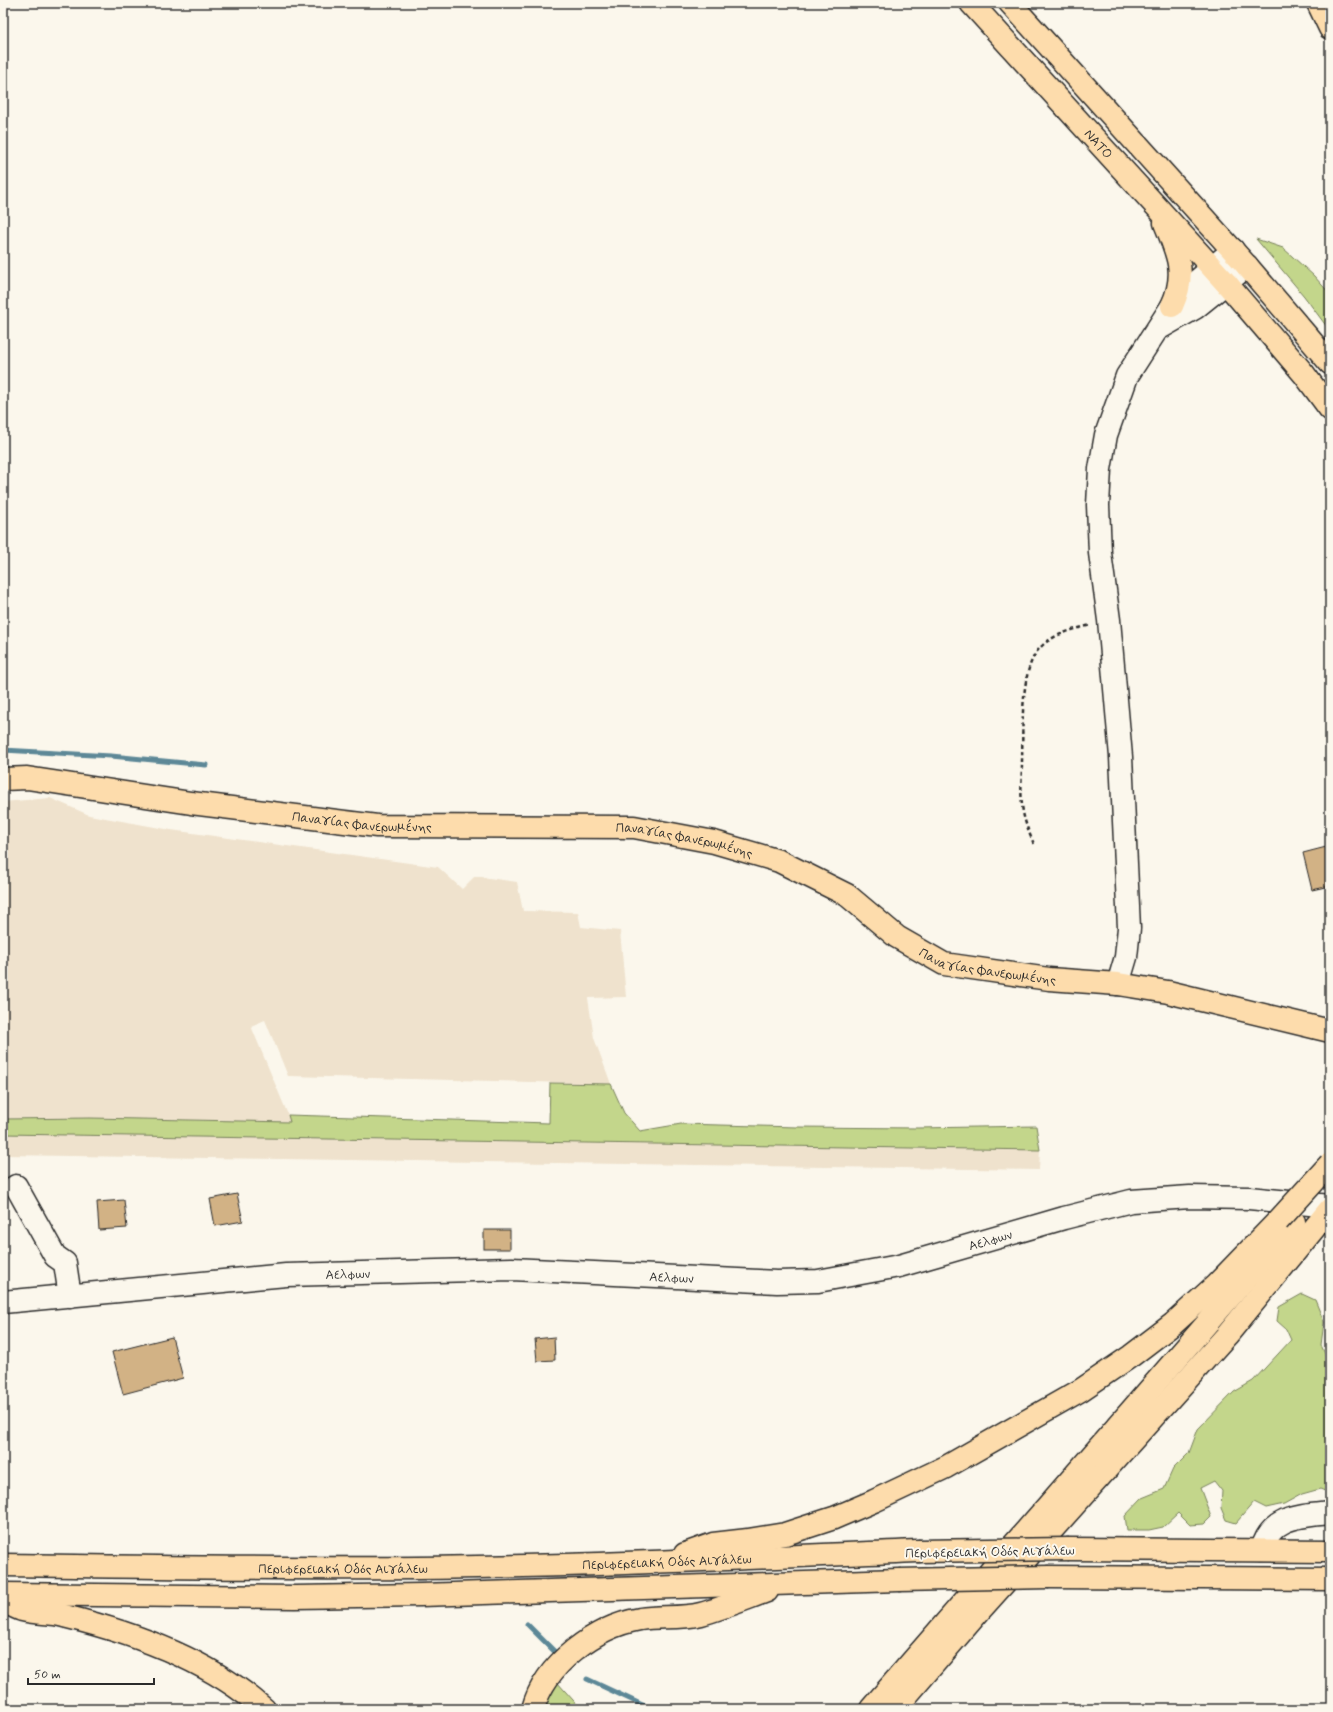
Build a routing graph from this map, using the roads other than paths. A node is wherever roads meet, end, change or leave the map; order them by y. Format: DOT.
graph roads {
  1 [pos="971,3"];
  2 [pos="1010,3"];
  3 [pos="1318,3"];
  4 [pos="1330,28"];
  5 [pos="1157,206"];
  6 [pos="1240,258"];
  7 [pos="1212,267"];
  8 [pos="1227,284"];
  9 [pos="1172,306"];
  10 [pos="1158,329"];
  11 [pos="1330,363"];
  12 [pos="1330,409"];
  13 [pos="3,779"];
  14 [pos="1118,984"];
  15 [pos="1330,1031"];
  16 [pos="1330,1164"];
  17 [pos="1330,1169"];
  18 [pos="16,1186"];
  19 [pos="1326,1213"];
  20 [pos="1286,1222"];
  21 [pos="70,1296"];
  22 [pos="3,1302"];
  23 [pos="1330,1513"];
  24 [pos="1262,1550"];
  25 [pos="1330,1551"];
  26 [pos="669,1561"];
  27 [pos="3,1565"];
  28 [pos="1330,1579"];
  29 [pos="791,1583"];
  30 [pos="3,1594"];
  31 [pos="3,1601"];
  32 [pos="264,1709"];
  33 [pos="533,1709"];
  34 [pos="871,1709"];
  35 [pos="896,1709"];
  1 -- 5 [label="main road, ΝΑΤΟ"];
  2 -- 6 [label="main road"];
  3 -- 4 [label="main road"];
  5 -- 7 [label="main road, ΝΑΤΟ"];
  5 -- 9 [label="main road"];
  6 -- 7 [label="street"];
  6 -- 8 [label="street"];
  6 -- 11 [label="main road"];
  7 -- 8 [label="main road, ΝΑΤΟ"];
  7 -- 9 [label="street"];
  8 -- 10 [label="street"];
  8 -- 12 [label="main road, ΝΑΤΟ"];
  9 -- 10 [label="street"];
  10 -- 14 [label="street"];
  13 -- 14 [label="main road, Παναγίας Φανερωμένης"];
  14 -- 15 [label="main road, Παναγίας Φανερωμένης"];
  16 -- 20 [label="main road, bridge"];
  17 -- 20 [label="main road"];
  18 -- 21 [label="street"];
  19 -- 21 [label="street, Αελφων"];
  19 -- 35 [label="main road"];
  20 -- 26 [label="main road"];
  20 -- 34 [label="main road"];
  21 -- 22 [label="street, Αελφων"];
  23 -- 24 [label="street"];
  24 -- 25 [label="main road, Περιφερειακή Οδός Αιγάλεω"];
  24 -- 26 [label="main road, Περιφερειακή Οδός Αιγάλεω, bridge"];
  26 -- 27 [label="main road, Περιφερειακή Οδός Αιγάλεω"];
  28 -- 29 [label="main road, Περιφερειακή Οδός Αιγάλεω, bridge"];
  29 -- 30 [label="main road, Περιφερειακή Οδός Αιγάλεω"];
  29 -- 33 [label="main road"];
  31 -- 32 [label="main road"];
}
